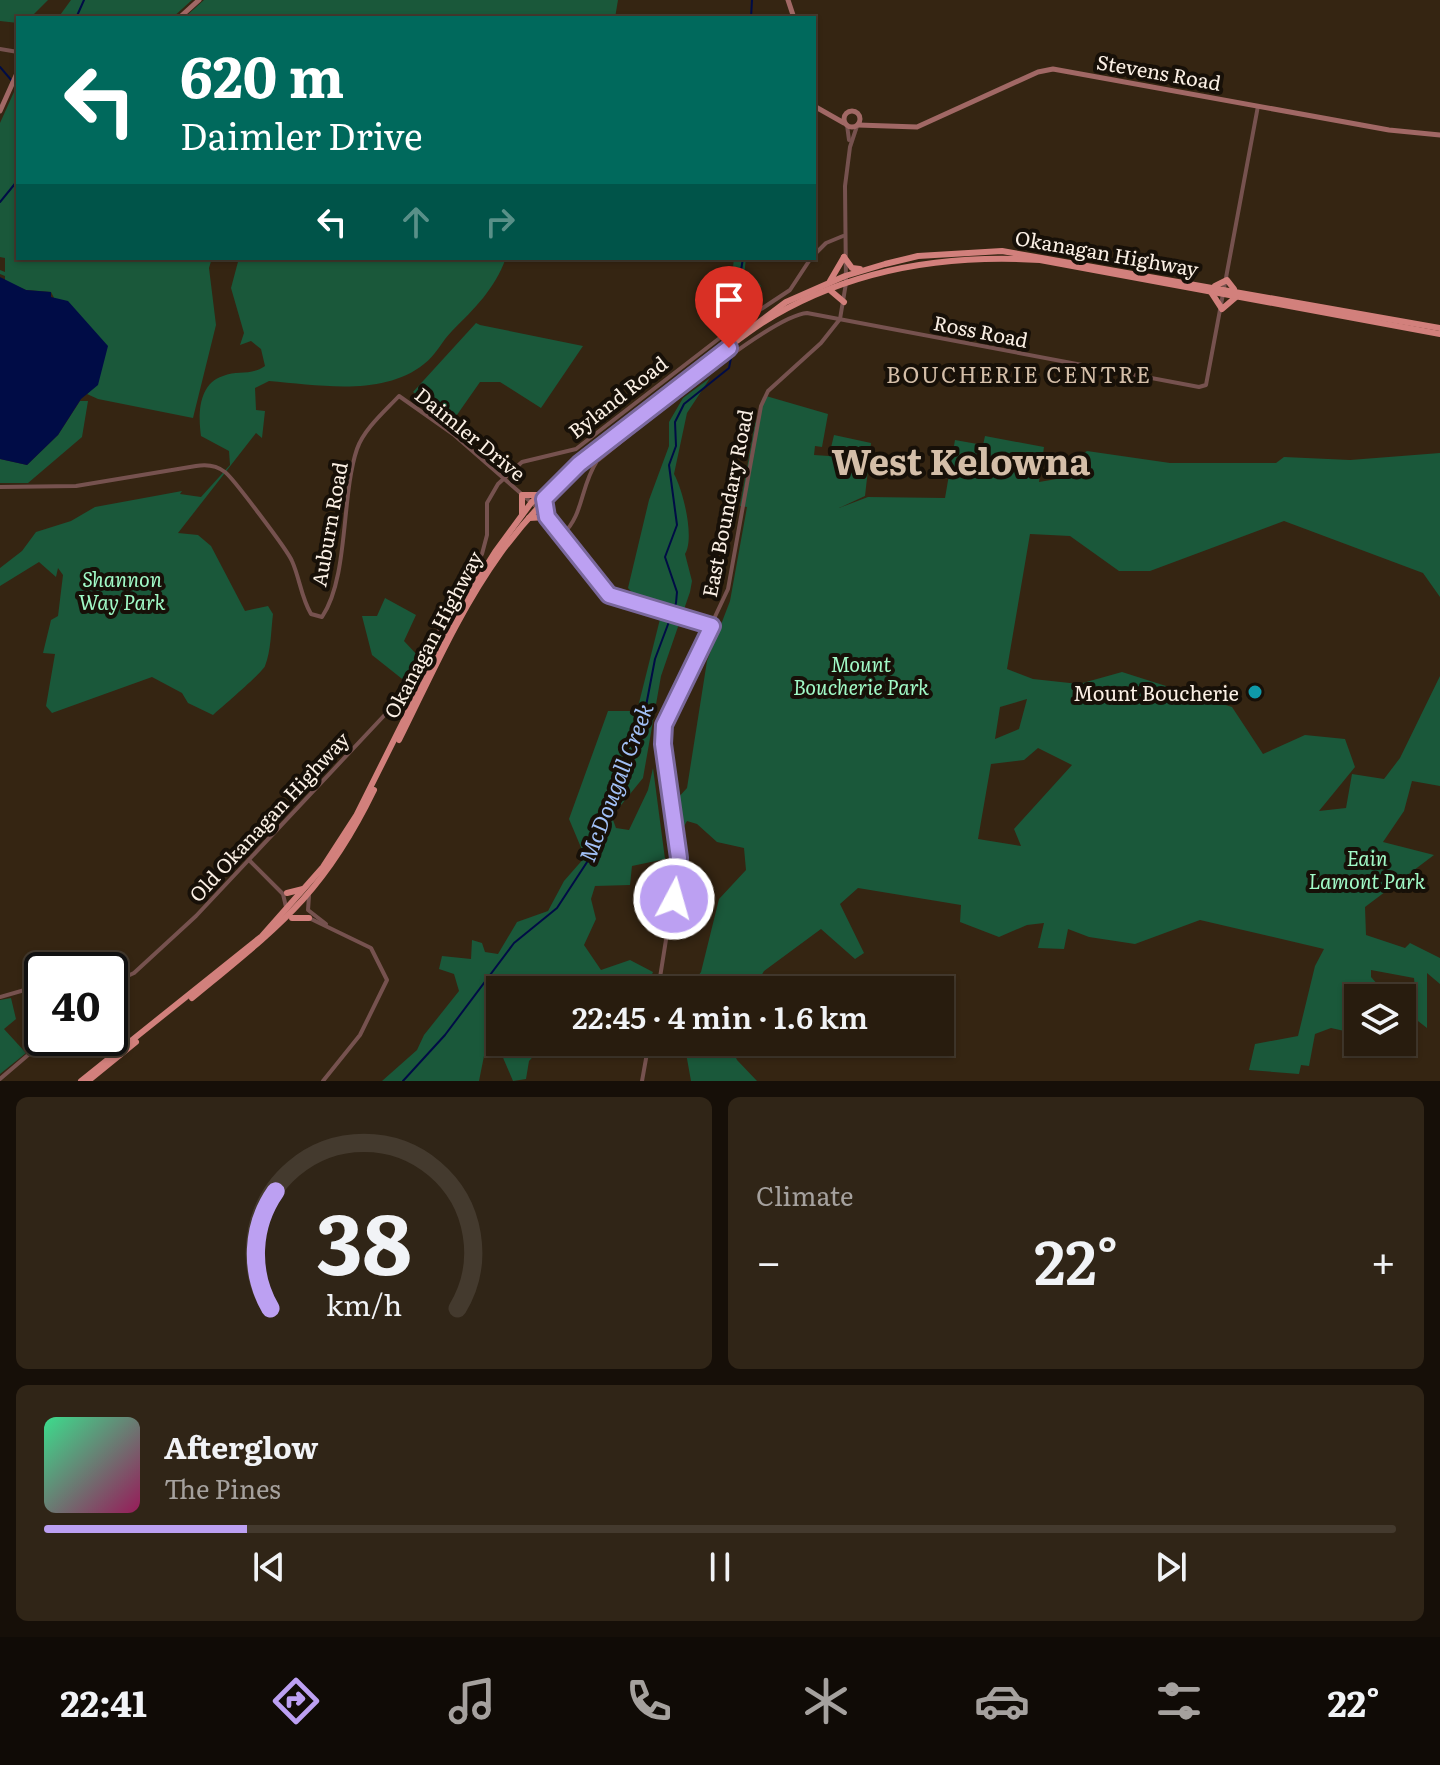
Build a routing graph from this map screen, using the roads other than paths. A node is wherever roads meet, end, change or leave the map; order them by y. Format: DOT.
graph roads {
  1 [pos="199,0"];
  2 [pos="181,16"];
  3 [pos="16,75"];
  4 [pos="1258,106"];
  5 [pos="816,107"];
  6 [pos="0,111"];
  7 [pos="847,113"];
  8 [pos="829,116"];
  9 [pos="859,117"];
  10 [pos="846,124"];
  11 [pos="857,125"];
  12 [pos="883,127"];
  13 [pos="1440,135"];
  14 [pos="850,147"];
  15 [pos="843,236"];
  16 [pos="816,253"];
  17 [pos="844,257"];
  18 [pos="810,260"];
  19 [pos="871,268"];
  20 [pos="845,280"];
  21 [pos="855,280"];
  22 [pos="1227,280"];
  23 [pos="828,287"];
  24 [pos="1212,289"];
  25 [pos="1225,292"];
  26 [pos="1236,294"];
  27 [pos="844,299"];
  28 [pos="1222,309"];
  29 [pos="840,319"];
  30 [pos="1440,331"];
  31 [pos="731,348"];
  32 [pos="399,396"];
  33 [pos="514,468"];
  34 [pos="504,478"];
  35 [pos="511,485"];
  36 [pos="0,487"];
  37 [pos="522,495"];
  38 [pos="543,496"];
  39 [pos="534,505"];
  40 [pos="547,517"];
  41 [pos="523,519"];
  42 [pos="563,534"];
  43 [pos="712,626"];
  44 [pos="249,860"];
  45 [pos="269,879"];
  46 [pos="310,884"];
  47 [pos="287,893"];
  48 [pos="309,896"];
  49 [pos="296,905"];
  50 [pos="283,916"];
  51 [pos="309,918"];
  52 [pos="279,927"];
  53 [pos="331,928"];
  54 [pos="128,976"];
  55 [pos="660,976"];
  56 [pos="24,990"];
  57 [pos="0,997"];
  58 [pos="27,1056"];
  59 [pos="646,1056"];
  60 [pos="0,1079"];
  61 [pos="81,1081"];
  62 [pos="88,1081"];
  63 [pos="323,1081"];
  64 [pos="642,1081"];
  1 -- 2 [label="main road"];
  3 -- 6 [label="main road"];
  4 -- 12 [label="main road, Stevens Road"];
  4 -- 13 [label="main road, Stevens Road"];
  4 -- 22 [label="street, Ross Road"];
  5 -- 8 [label="main road, Stevens Road"];
  7 -- 8 [label="main road"];
  7 -- 9 [label="main road, Stevens Road"];
  7 -- 10 [label="main road"];
  8 -- 10 [label="main road, Stevens Road"];
  9 -- 11 [label="main road"];
  9 -- 12 [label="main road, Stevens Road"];
  10 -- 11 [label="main road, Stevens Road"];
  10 -- 14 [label="street"];
  11 -- 12 [label="main road, Stevens Road"];
  11 -- 14 [label="street"];
  14 -- 15 [label="street"];
  15 -- 16 [label="street, Byland Road"];
  15 -- 17 [label="street"];
  17 -- 19 [label="highway"];
  17 -- 20 [label="street"];
  17 -- 23 [label="highway"];
  18 -- 33 [label="street, Byland Road"];
  19 -- 20 [label="highway, Okanagan Highway"];
  19 -- 24 [label="highway, Okanagan Highway"];
  20 -- 21 [label="highway, Okanagan Highway"];
  20 -- 23 [label="highway, Okanagan Highway"];
  20 -- 27 [label="street"];
  21 -- 24 [label="highway, Okanagan Highway"];
  21 -- 27 [label="highway"];
  22 -- 24 [label="highway"];
  22 -- 25 [label="street, Ross Road"];
  22 -- 26 [label="highway"];
  23 -- 27 [label="highway"];
  23 -- 31 [label="highway, Okanagan Highway"];
  24 -- 25 [label="highway, Okanagan Highway"];
  24 -- 28 [label="highway"];
  25 -- 26 [label="highway, Okanagan Highway"];
  25 -- 28 [label="street, Ross Road"];
  26 -- 28 [label="highway"];
  26 -- 30 [label="highway, Okanagan Highway"];
  27 -- 29 [label="street"];
  28 -- 29 [label="street, Ross Road"];
  29 -- 31 [label="street, Ross Road"];
  29 -- 43 [label="street, East Boundary Road"];
  31 -- 38 [label="highway, Okanagan Highway"];
  31 -- 42 [label="street, Ross Road"];
  32 -- 34 [label="street, Daimler Drive"];
  32 -- 36 [label="street, Auburn Road"];
  33 -- 34 [label="street, Byland Road"];
  33 -- 35 [label="street"];
  34 -- 35 [label="street, Daimler Drive"];
  34 -- 44 [label="street, Old Okanagan Highway"];
  35 -- 37 [label="street, Daimler Drive"];
  37 -- 38 [label="highway"];
  37 -- 39 [label="street, Daimler Drive"];
  37 -- 41 [label="highway"];
  38 -- 39 [label="highway, Okanagan Highway"];
  38 -- 40 [label="highway"];
  39 -- 40 [label="street, Daimler Drive"];
  39 -- 41 [label="highway, Okanagan Highway"];
  40 -- 41 [label="highway"];
  40 -- 42 [label="street, Daimler Drive"];
  41 -- 46 [label="highway, Okanagan Highway"];
  41 -- 48 [label="highway, Okanagan Highway"];
  42 -- 43 [label="street, Daimler Drive"];
  43 -- 55 [label="street, East Boundary Road"];
  44 -- 45 [label="street"];
  44 -- 54 [label="street, Old Okanagan Highway"];
  45 -- 47 [label="street"];
  45 -- 50 [label="street"];
  46 -- 47 [label="highway"];
  46 -- 49 [label="highway, Okanagan Highway"];
  47 -- 49 [label="highway"];
  48 -- 49 [label="highway, Okanagan Highway"];
  48 -- 53 [label="street"];
  49 -- 50 [label="highway, Okanagan Highway"];
  49 -- 51 [label="highway"];
  49 -- 52 [label="highway"];
  50 -- 61 [label="highway, Okanagan Highway"];
  51 -- 52 [label="highway"];
  51 -- 53 [label="street"];
  52 -- 62 [label="highway"];
  53 -- 63 [label="street"];
  56 -- 57 [label="street"];
  58 -- 60 [label="street"];
  59 -- 64 [label="street"];
}
